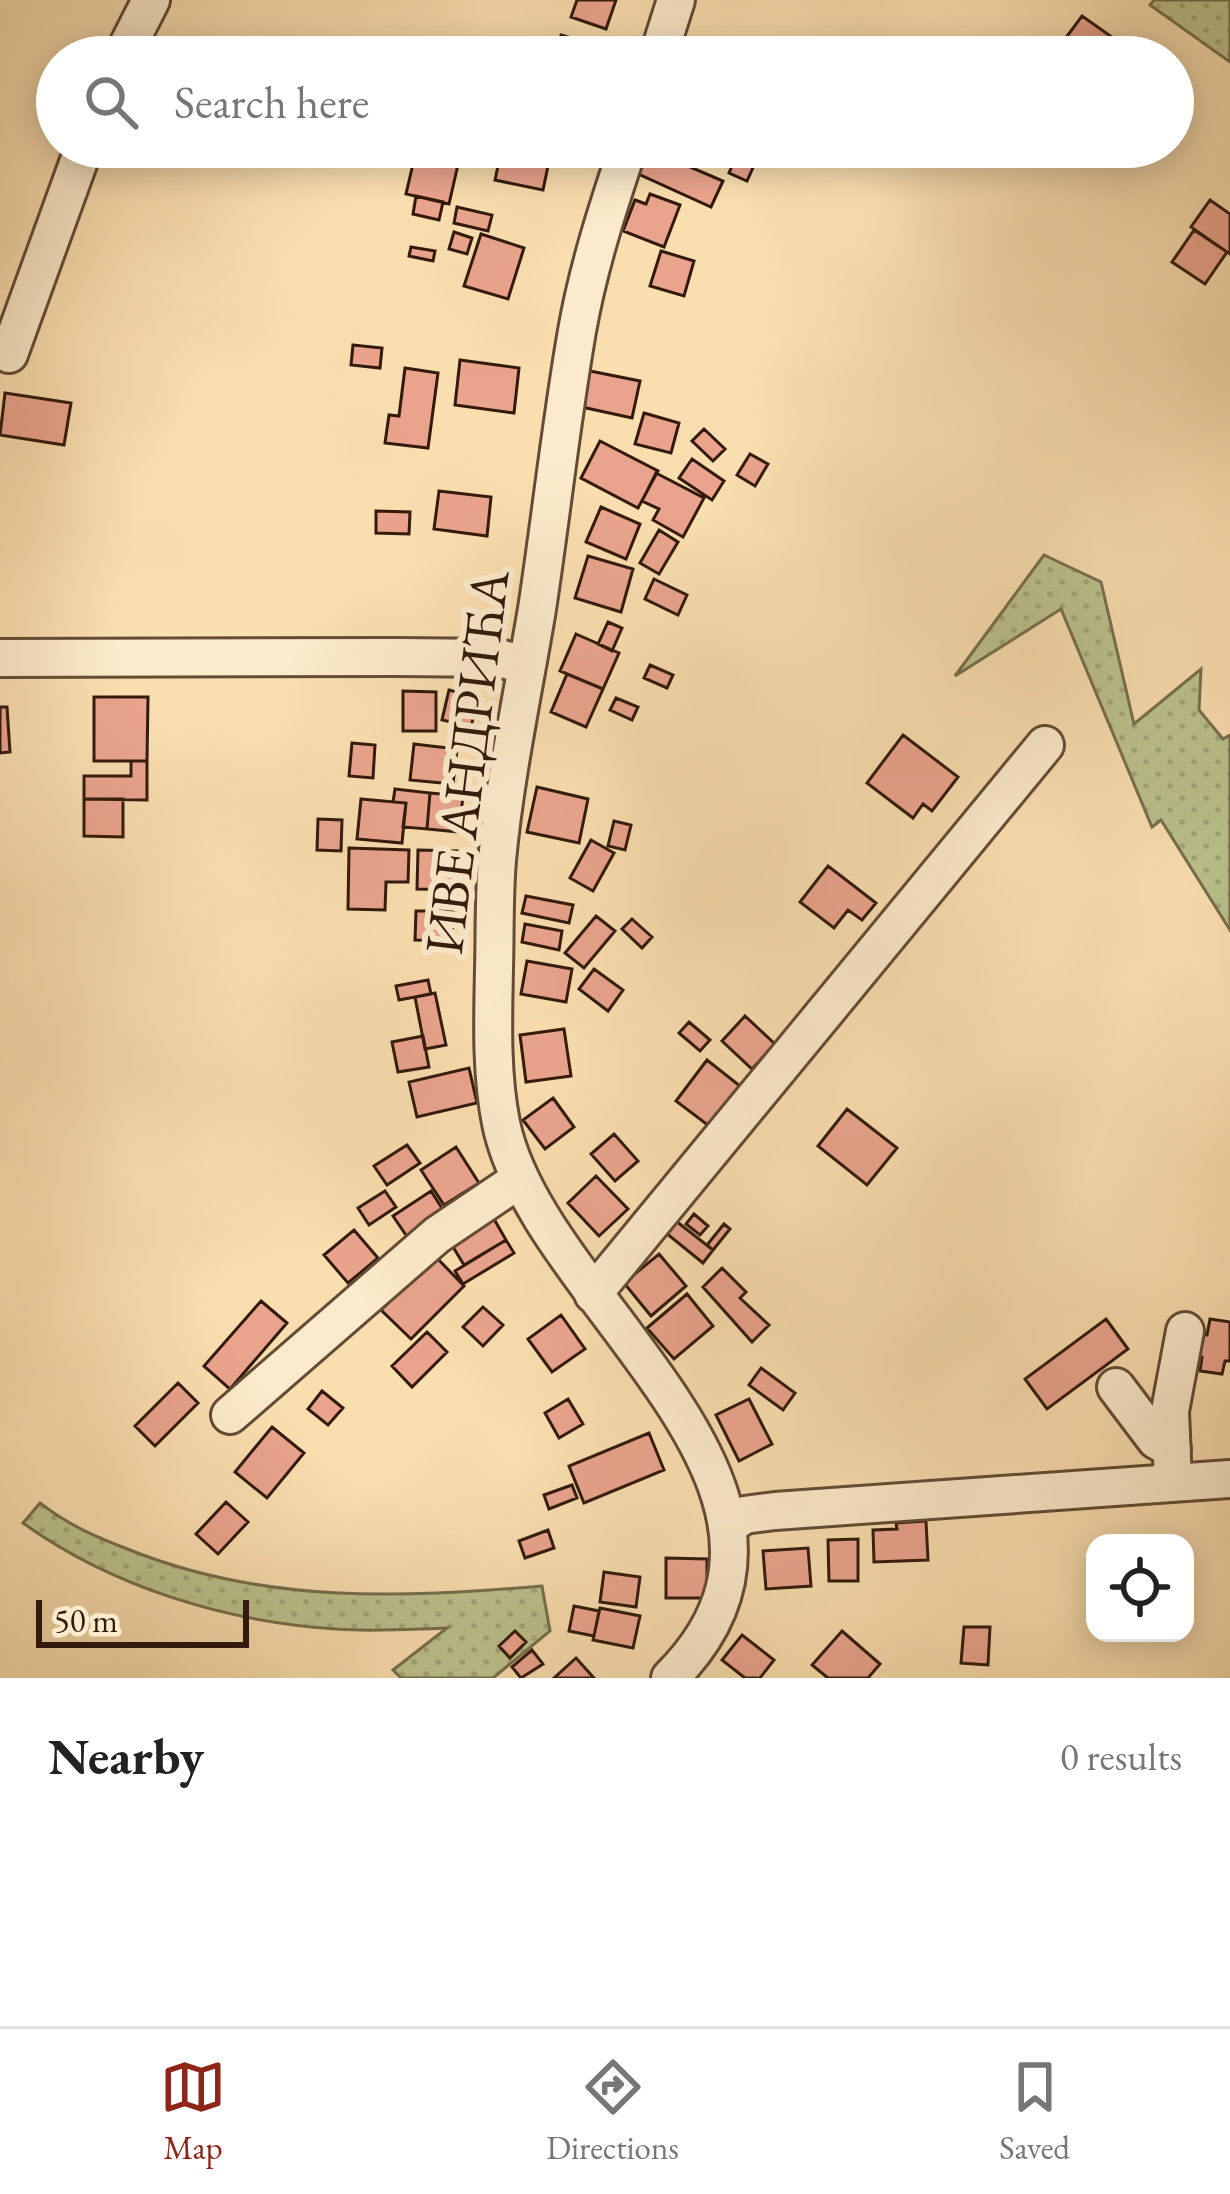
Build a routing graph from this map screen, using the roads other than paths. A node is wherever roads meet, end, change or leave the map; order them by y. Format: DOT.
graph roads {
  1 [pos="151,0"];
  2 [pos="676,0"];
  3 [pos="133,36"];
  4 [pos="665,36"];
  5 [pos="76,168"];
  6 [pos="621,168"];
  7 [pos="9,354"];
  8 [pos="0,658"];
  9 [pos="527,666"];
  10 [pos="1045,746"];
  11 [pos="520,1179"];
  12 [pos="593,1294"];
  13 [pos="1185,1331"];
  14 [pos="1116,1387"];
  15 [pos="230,1414"];
  16 [pos="1173,1466"];
  17 [pos="1230,1479"];
  18 [pos="728,1527"];
  19 [pos="670,1678"];
  1 -- 3 [label="street"];
  2 -- 4 [label="street"];
  5 -- 7 [label="street"];
  6 -- 9 [label="street, ИВЕ АНДРИЋА"];
  8 -- 9 [label="street"];
  9 -- 11 [label="street, ИВЕ АНДРИЋА"];
  10 -- 12 [label="street"];
  11 -- 12 [label="street, ИВЕ АНДРИЋА"];
  11 -- 15 [label="street"];
  12 -- 18 [label="street, ИВЕ АНДРИЋА"];
  13 -- 16 [label="street"];
  14 -- 16 [label="street"];
  16 -- 17 [label="street"];
  16 -- 18 [label="street"];
  18 -- 19 [label="street, ИВЕ АНДРИЋА"];
}
